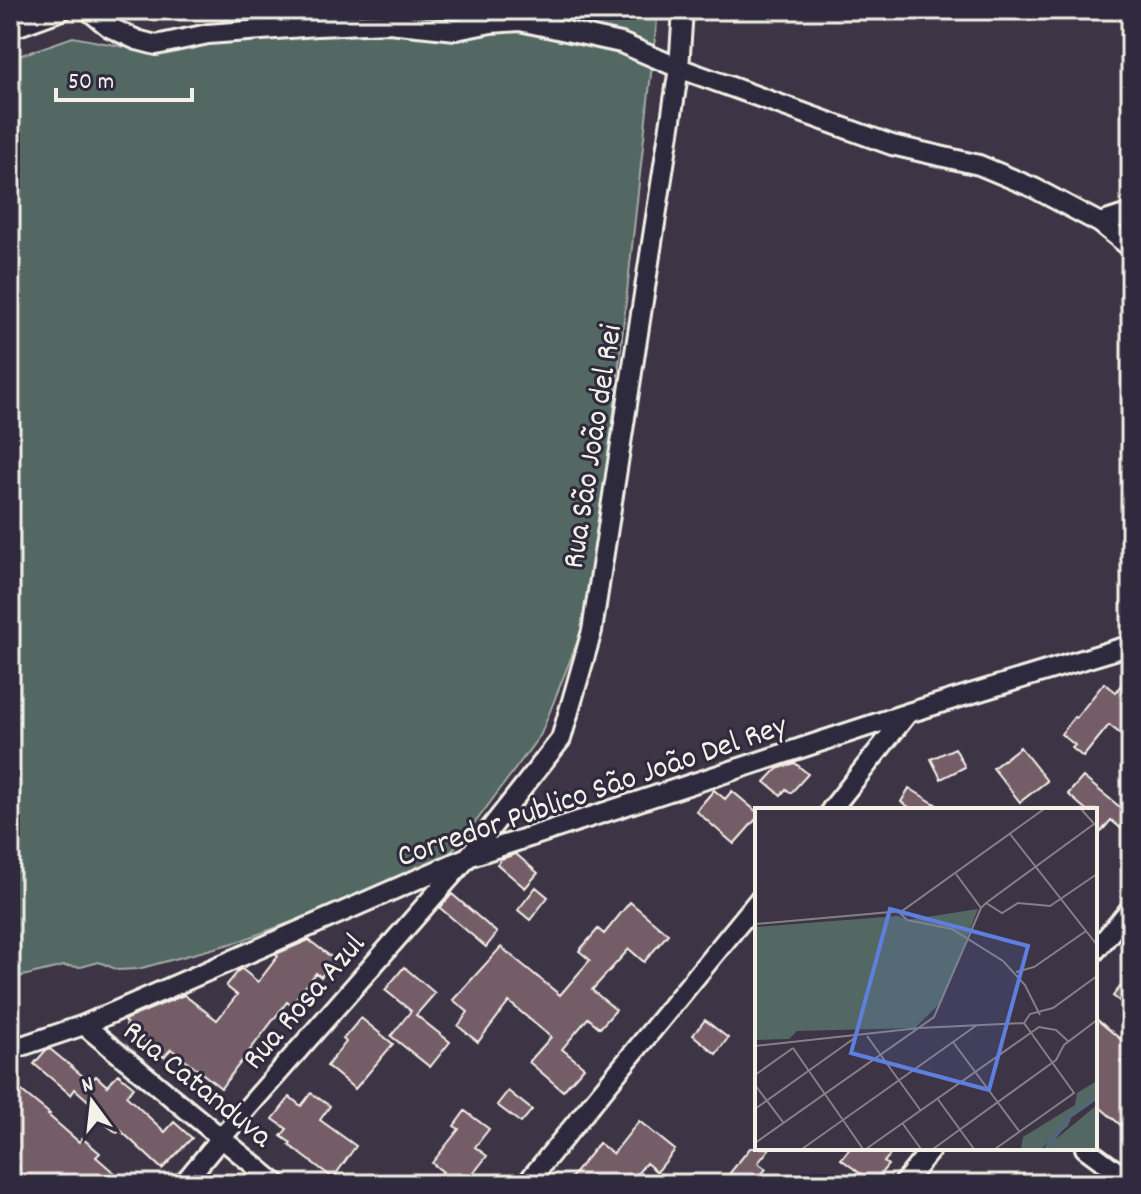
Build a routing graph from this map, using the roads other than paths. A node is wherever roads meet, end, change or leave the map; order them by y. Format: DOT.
graph roads {
  1 [pos="62,10"];
  2 [pos="88,10"];
  3 [pos="683,10"];
  4 [pos="10,29"];
  5 [pos="679,68"];
  6 [pos="1131,213"];
  7 [pos="1100,223"];
  8 [pos="1131,248"];
  9 [pos="1131,645"];
  10 [pos="908,713"];
  11 [pos="833,808"];
  12 [pos="468,857"];
  13 [pos="755,904"];
  14 [pos="1131,908"];
  15 [pos="1097,949"];
  16 [pos="84,1025"];
  17 [pos="10,1050"];
  18 [pos="221,1138"];
  19 [pos="930,1150"];
  20 [pos="1088,1150"];
  21 [pos="1131,1182"];
  22 [pos="183,1184"];
  23 [pos="277,1184"];
  24 [pos="526,1184"];
  25 [pos="903,1184"];
  1 -- 4 [label="street"];
  2 -- 5 [label="street"];
  3 -- 5 [label="street, Rua São João del Rei"];
  5 -- 7 [label="street"];
  5 -- 12 [label="street, Rua São João del Rei"];
  6 -- 7 [label="street"];
  7 -- 8 [label="street"];
  9 -- 10 [label="street, Corredor Publico São João Del Rey"];
  10 -- 11 [label="street"];
  10 -- 12 [label="street, Corredor Publico São João Del Rey"];
  12 -- 16 [label="street, Corredor Publico São João Del Rey"];
  12 -- 18 [label="street, Rua Rosa Azul"];
  13 -- 24 [label="street"];
  14 -- 15 [label="street"];
  16 -- 17 [label="street, Corredor Publico São João Del Rey"];
  16 -- 18 [label="street, Rua Catanduva"];
  18 -- 22 [label="street, Rua Rosa Azul"];
  18 -- 23 [label="street, Rua Catanduva"];
  19 -- 25 [label="street"];
  20 -- 21 [label="street"];
}
